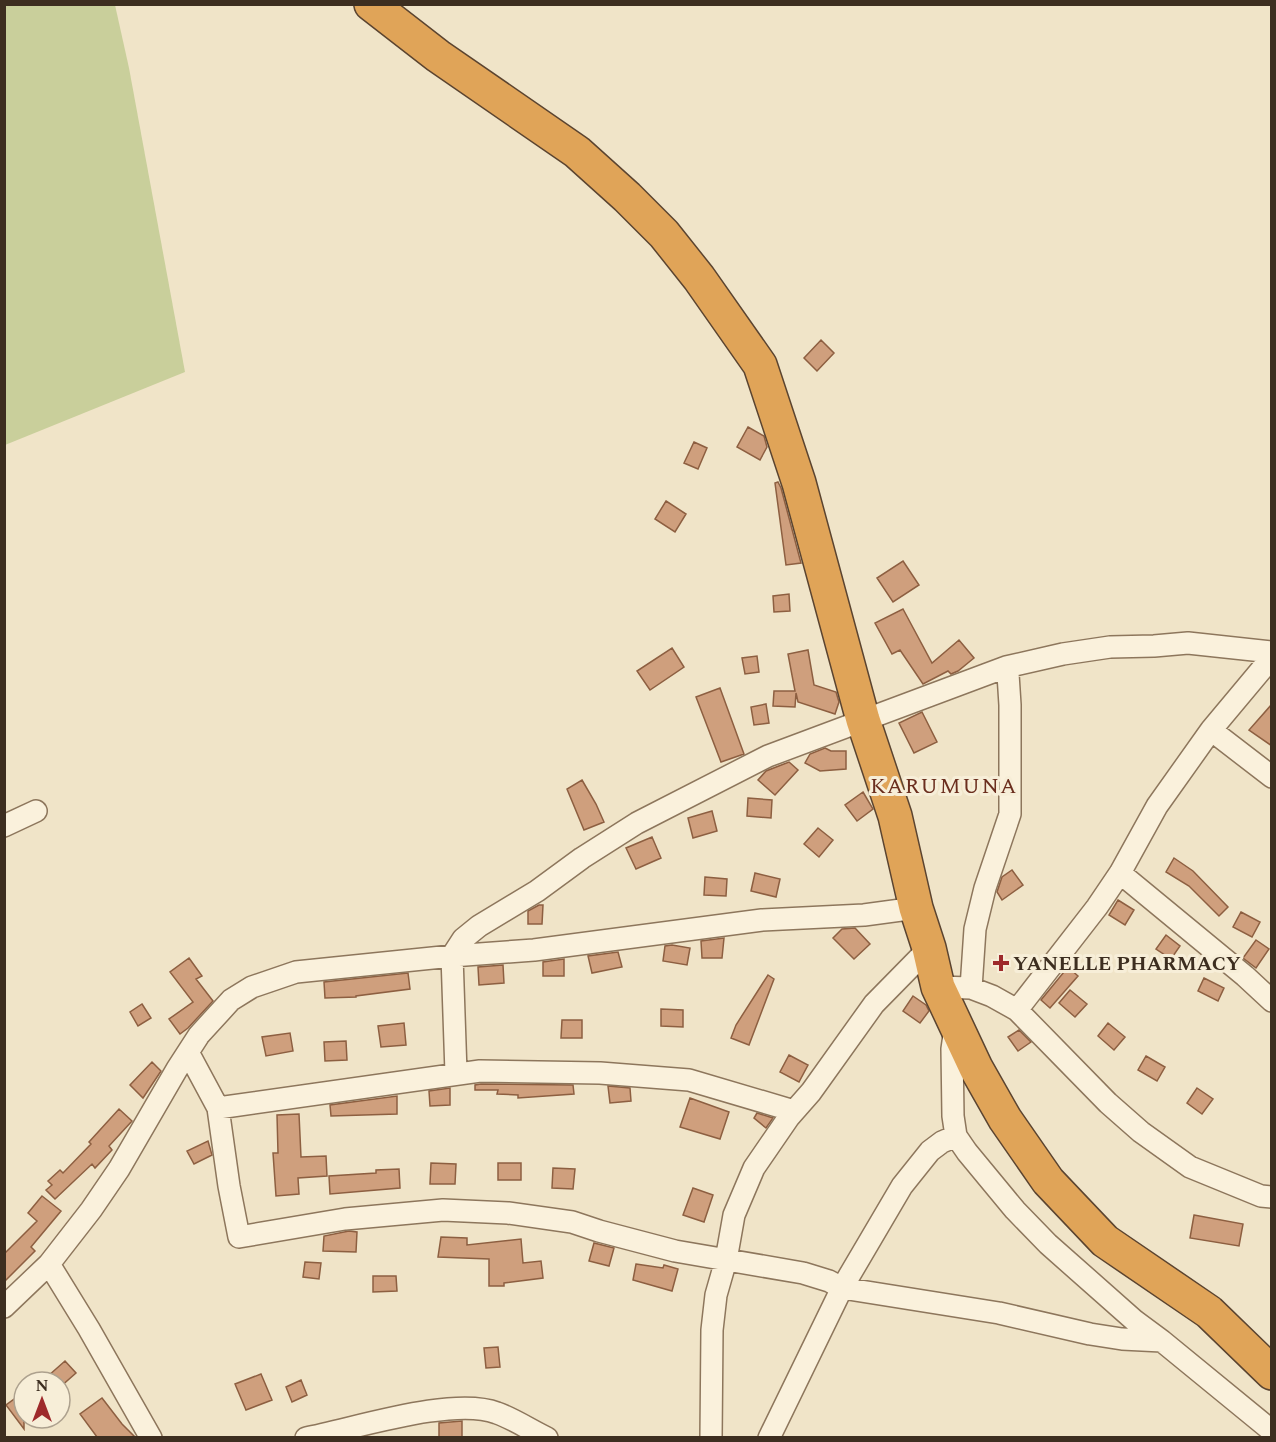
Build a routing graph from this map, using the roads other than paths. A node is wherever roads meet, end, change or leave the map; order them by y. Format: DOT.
graph roads {
  1 [pos="371,4"];
  2 [pos="1272,652"];
  3 [pos="1272,657"];
  4 [pos="1006,667"];
  5 [pos="863,720"];
  6 [pos="1211,730"];
  7 [pos="1272,777"];
  8 [pos="36,811"];
  9 [pos="4,826"];
  10 [pos="1120,873"];
  11 [pos="916,908"];
  12 [pos="929,948"];
  13 [pos="452,956"];
  14 [pos="938,987"];
  15 [pos="971,988"];
  16 [pos="1272,1001"];
  17 [pos="1017,1010"];
  18 [pos="955,1024"];
  19 [pos="189,1053"];
  20 [pos="456,1073"];
  21 [pos="218,1108"];
  22 [pos="794,1112"];
  23 [pos="956,1136"];
  24 [pos="1272,1197"];
  25 [pos="726,1260"];
  26 [pos="49,1264"];
  27 [pos="842,1288"];
  28 [pos="4,1307"];
  29 [pos="1162,1341"];
  30 [pos="1272,1373"];
  31 [pos="1272,1431"];
  32 [pos="151,1437"];
  33 [pos="306,1437"];
  34 [pos="547,1437"];
  35 [pos="711,1437"];
  36 [pos="769,1437"];
  1 -- 5 [label="highway"];
  2 -- 4 [label="street"];
  3 -- 6 [label="street"];
  4 -- 5 [label="street"];
  4 -- 15 [label="street"];
  5 -- 11 [label="highway"];
  5 -- 13 [label="street"];
  6 -- 7 [label="street"];
  6 -- 10 [label="street"];
  8 -- 9 [label="street"];
  10 -- 16 [label="street"];
  10 -- 17 [label="street"];
  11 -- 12 [label="highway"];
  11 -- 13 [label="street"];
  12 -- 14 [label="highway"];
  12 -- 22 [label="street"];
  13 -- 19 [label="street"];
  13 -- 20 [label="street"];
  14 -- 15 [label="street"];
  14 -- 18 [label="highway"];
  15 -- 17 [label="street"];
  17 -- 24 [label="street"];
  18 -- 23 [label="street"];
  18 -- 30 [label="highway"];
  19 -- 21 [label="street"];
  19 -- 26 [label="street"];
  20 -- 21 [label="street"];
  20 -- 22 [label="street"];
  21 -- 25 [label="street"];
  22 -- 25 [label="street"];
  23 -- 27 [label="street"];
  23 -- 29 [label="street"];
  25 -- 27 [label="street"];
  25 -- 35 [label="street"];
  26 -- 28 [label="street"];
  26 -- 32 [label="street"];
  27 -- 29 [label="street"];
  27 -- 36 [label="street"];
  29 -- 31 [label="street"];
  33 -- 34 [label="street"];
}
